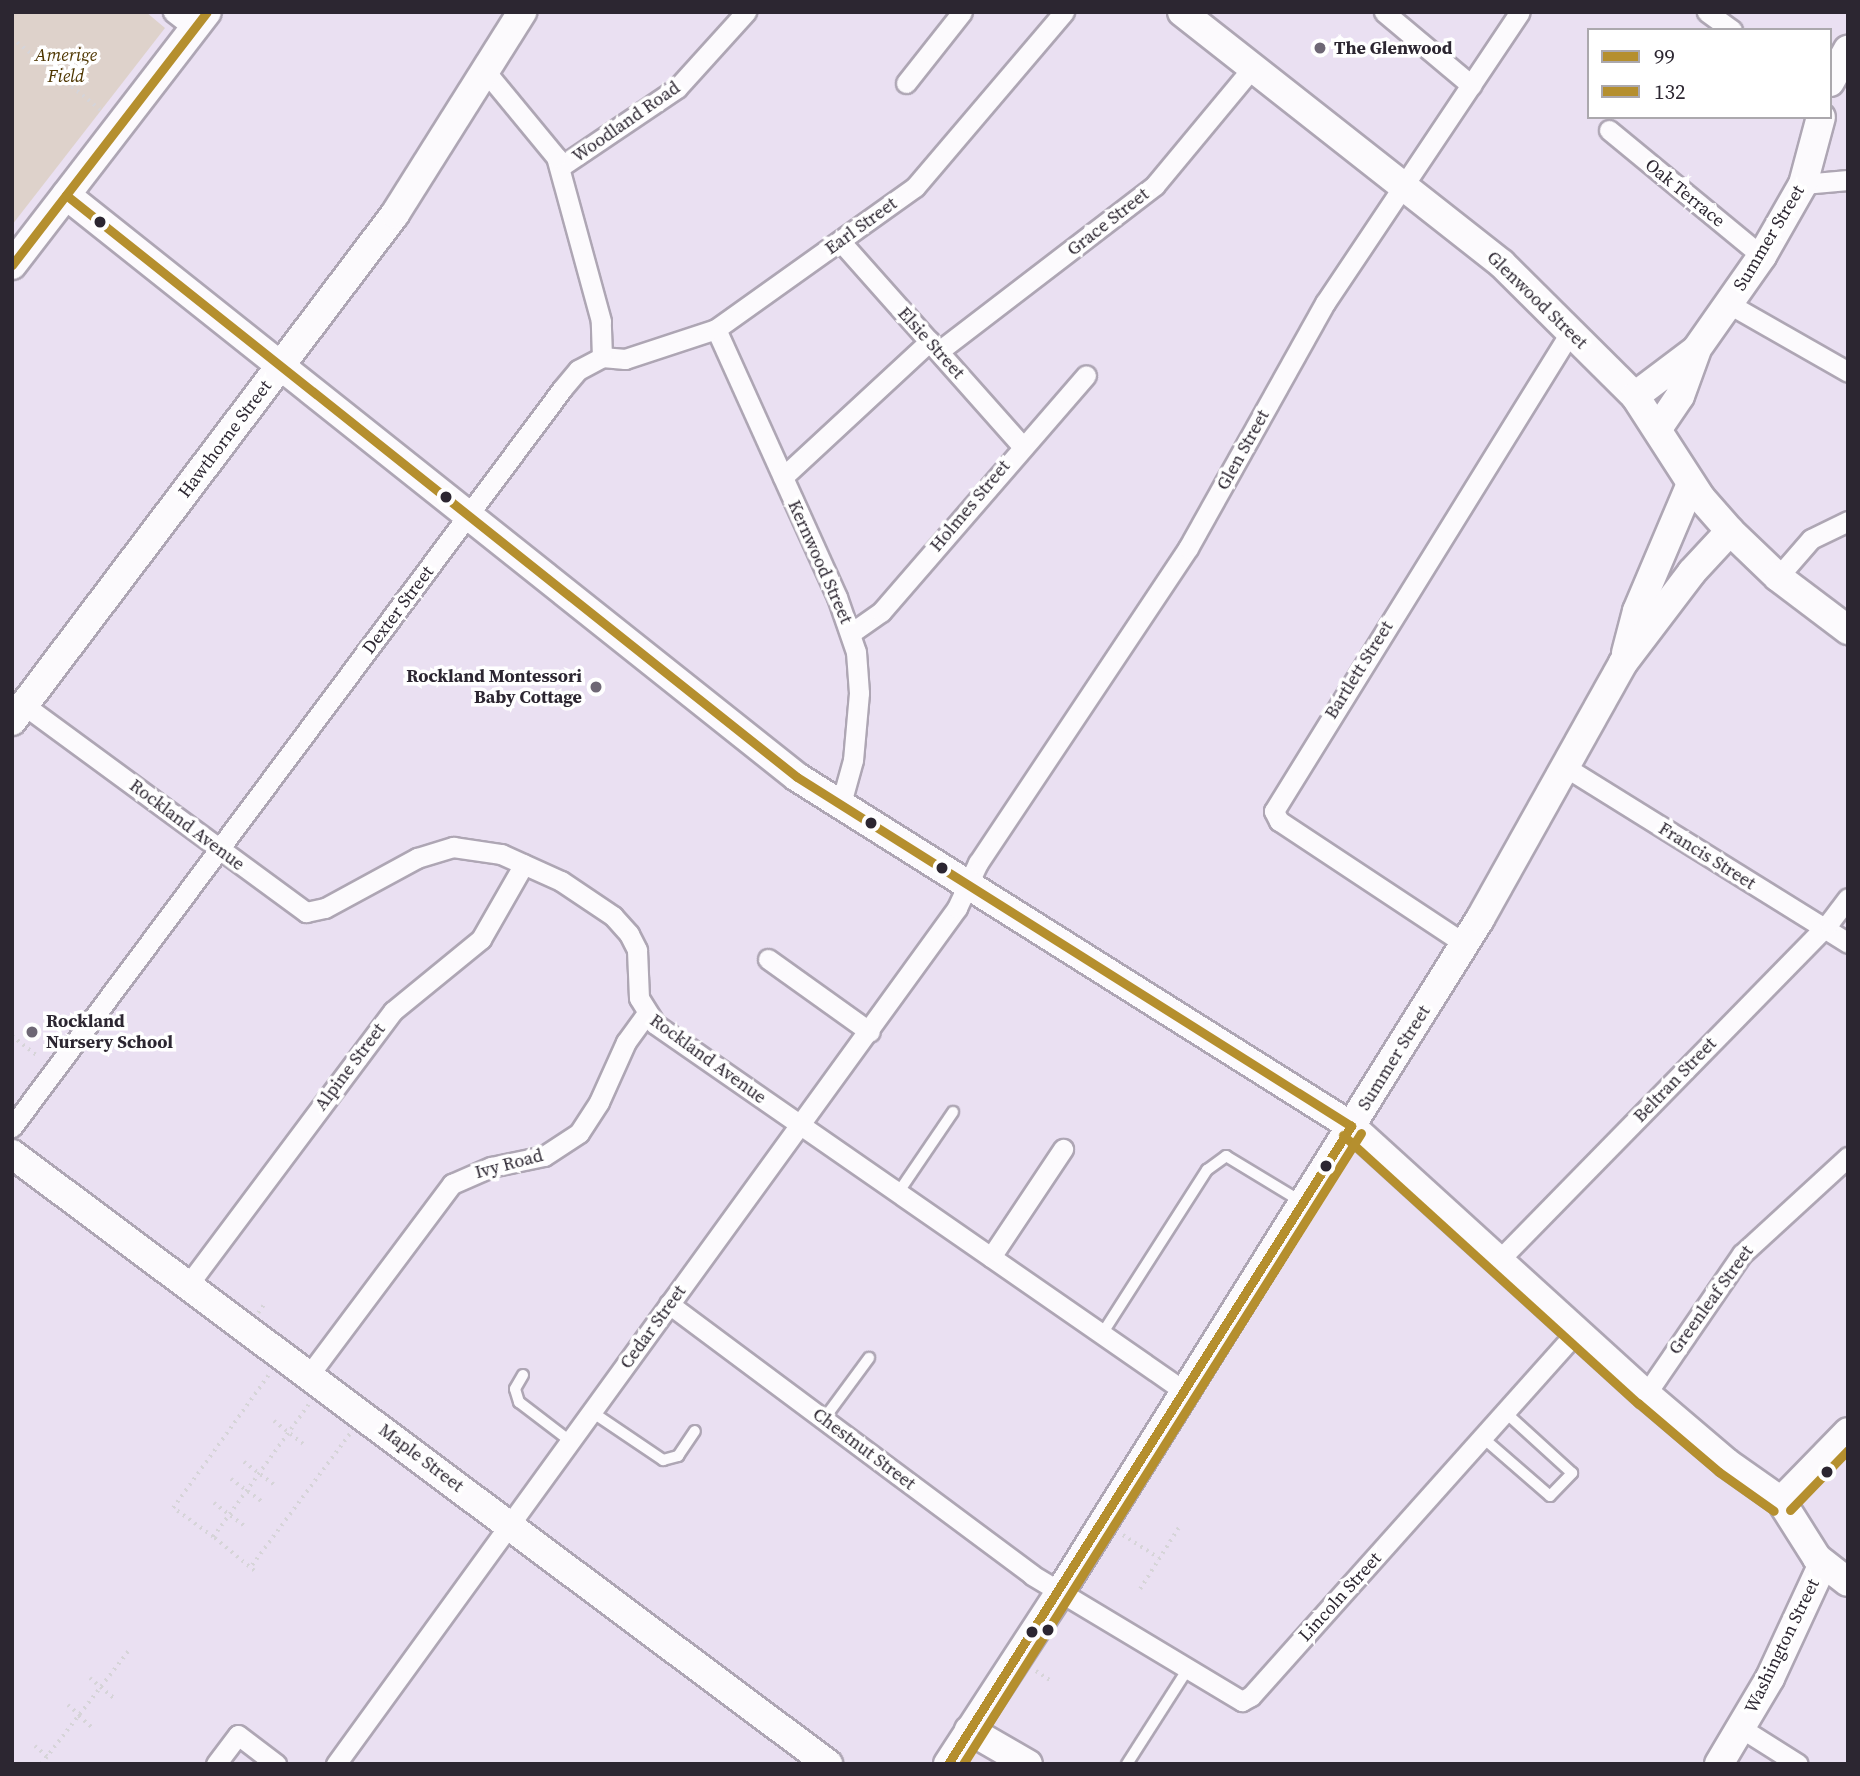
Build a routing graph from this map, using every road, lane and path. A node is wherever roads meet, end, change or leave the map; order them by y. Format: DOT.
graph roads {
  1 [pos="173,12"];
  2 [pos="522,12"];
  3 [pos="746,12"];
  4 [pos="962,12"];
  5 [pos="1063,12"];
  6 [pos="1520,12"];
  7 [pos="1707,12"];
  8 [pos="1186,13"];
  9 [pos="1391,18"];
  10 [pos="201,21"];
  11 [pos="1729,28"];
  12 [pos="12,38"];
  13 [pos="1848,50"];
  14 [pos="1253,67"];
  15 [pos="486,72"];
  16 [pos="1832,78"];
  17 [pos="906,83"];
  18 [pos="1471,85"];
  19 [pos="101,110"];
  20 [pos="1820,119"];
  21 [pos="1609,130"];
  22 [pos="560,167"];
  23 [pos="1848,180"];
  24 [pos="1402,184"];
  25 [pos="1802,184"];
  26 [pos="66,195"];
  27 [pos="841,242"];
  28 [pos="1762,256"];
  29 [pos="12,265"];
  30 [pos="1729,304"];
  31 [pos="716,329"];
  32 [pos="1571,331"];
  33 [pos="934,346"];
  34 [pos="1696,350"];
  35 [pos="602,357"];
  36 [pos="279,367"];
  37 [pos="1848,372"];
  38 [pos="1086,375"];
  39 [pos="1636,396"];
  40 [pos="1659,427"];
  41 [pos="1021,445"];
  42 [pos="783,477"];
  43 [pos="1691,484"];
  44 [pos="467,516"];
  45 [pos="1848,521"];
  46 [pos="1730,531"];
  47 [pos="1778,577"];
  48 [pos="1848,630"];
  49 [pos="851,633"];
  50 [pos="1623,663"];
  51 [pos="18,713"];
  52 [pos="1567,768"];
  53 [pos="840,807"];
  54 [pos="220,849"];
  55 [pos="524,864"];
  56 [pos="967,887"];
  57 [pos="1848,898"];
  58 [pos="1824,929"];
  59 [pos="1848,943"];
  60 [pos="1465,944"];
  61 [pos="768,958"];
  62 [pos="646,1014"];
  63 [pos="870,1032"];
  64 [pos="12,1036"];
  65 [pos="36,1055"];
  66 [pos="953,1112"];
  67 [pos="800,1125"];
  68 [pos="1351,1126"];
  69 [pos="12,1127"];
  70 [pos="1063,1149"];
  71 [pos="12,1154"];
  72 [pos="1848,1157"];
  73 [pos="898,1193"];
  74 [pos="1303,1203"];
  75 [pos="991,1257"];
  76 [pos="1499,1260"];
  77 [pos="188,1285"];
  78 [pos="669,1304"];
  79 [pos="1577,1331"];
  80 [pos="1102,1334"];
  81 [pos="869,1358"];
  82 [pos="272,1370"];
  83 [pos="523,1375"];
  84 [pos="316,1380"];
  85 [pos="1184,1391"];
  86 [pos="1646,1394"];
  87 [pos="592,1412"];
  88 [pos="1505,1412"];
  89 [pos="824,1419"];
  90 [pos="274,1422"];
  91 [pos="353,1429"];
  92 [pos="695,1431"];
  93 [pos="288,1432"];
  94 [pos="1848,1432"];
  95 [pos="1482,1437"];
  96 [pos="570,1441"];
  97 [pos="305,1445"];
  98 [pos="244,1462"];
  99 [pos="259,1473"];
  100 [pos="231,1479"];
  101 [pos="275,1485"];
  102 [pos="247,1490"];
  103 [pos="263,1502"];
  104 [pos="214,1503"];
  105 [pos="1787,1507"];
  106 [pos="229,1514"];
  107 [pos="245,1525"];
  108 [pos="510,1525"];
  109 [pos="1179,1527"];
  110 [pos="1116,1530"];
  111 [pos="213,1537"];
  112 [pos="1159,1559"];
  113 [pos="1820,1561"];
  114 [pos="252,1565"];
  115 [pos="254,1571"];
  116 [pos="1848,1581"];
  117 [pos="1140,1589"];
  118 [pos="1060,1592"];
  119 [pos="129,1650"];
  120 [pos="1187,1670"];
  121 [pos="1042,1675"];
  122 [pos="90,1678"];
  123 [pos="1053,1682"];
  124 [pos="102,1688"];
  125 [pos="115,1699"];
  126 [pos="68,1705"];
  127 [pos="79,1716"];
  128 [pos="93,1728"];
  129 [pos="1741,1728"];
  130 [pos="969,1730"];
  131 [pos="35,1746"];
  132 [pos="47,1756"];
  133 [pos="41,1764"];
  134 [pos="216,1764"];
  135 [pos="276,1764"];
  136 [pos="336,1764"];
  137 [pos="828,1764"];
  138 [pos="947,1764"];
  139 [pos="1028,1764"];
  140 [pos="1127,1764"];
  141 [pos="1719,1764"];
  142 [pos="1798,1764"];
  1 -- 10 [label="street"];
  2 -- 15 [label="street, Hawthorne Street"];
  3 -- 22 [label="street, Woodland Road"];
  4 -- 17 [label="street"];
  5 -- 27 [label="street, Earl Street"];
  6 -- 18 [label="street, Glen Street"];
  7 -- 11 [label="street"];
  8 -- 14 [label="street, Glenwood Street"];
  9 -- 18 [label="street"];
  10 -- 26 [label="street"];
  12 -- 19 [label="path"];
  13 -- 16 [label="street"];
  14 -- 24 [label="street, Glenwood Street"];
  14 -- 33 [label="street, Grace Street"];
  15 -- 22 [label="street"];
  15 -- 36 [label="street, Hawthorne Street"];
  18 -- 24 [label="street, Glen Street"];
  20 -- 25 [label="street, Summer Street"];
  21 -- 28 [label="street, Oak Terrace"];
  22 -- 35 [label="street"];
  23 -- 25 [label="street"];
  24 -- 32 [label="street, Glenwood Street"];
  24 -- 56 [label="street, Glen Street"];
  25 -- 28 [label="street, Summer Street"];
  26 -- 29 [label="street"];
  26 -- 36 [label="street"];
  27 -- 31 [label="street, Earl Street"];
  27 -- 33 [label="street, Elsie Street"];
  28 -- 30 [label="street, Summer Street"];
  30 -- 34 [label="street, Summer Street"];
  30 -- 37 [label="street"];
  31 -- 35 [label="street, Earl Street"];
  31 -- 42 [label="street, Kernwood Street"];
  32 -- 39 [label="street, Glenwood Street"];
  32 -- 60 [label="street, Bartlett Street"];
  33 -- 41 [label="street, Elsie Street"];
  33 -- 42 [label="street, Grace Street"];
  34 -- 39 [label="street, Summer Street"];
  34 -- 40 [label="street, Summer Street"];
  35 -- 44 [label="street, Dexter Street"];
  36 -- 44 [label="street"];
  36 -- 51 [label="street, Hawthorne Street"];
  38 -- 41 [label="street, Holmes Street"];
  39 -- 40 [label="street, Glenwood Street"];
  40 -- 43 [label="street, Glenwood Street"];
  41 -- 49 [label="street, Holmes Street"];
  42 -- 49 [label="street, Kernwood Street"];
  43 -- 46 [label="street, Glenwood Street"];
  43 -- 50 [label="street, Summer Street"];
  44 -- 53 [label="street"];
  44 -- 54 [label="street, Dexter Street"];
  45 -- 47 [label="street"];
  46 -- 47 [label="street, Glenwood Street"];
  46 -- 50 [label="street, Summer Street"];
  47 -- 48 [label="street, Glenwood Street"];
  49 -- 53 [label="street, Kernwood Street"];
  50 -- 52 [label="street, Summer Street"];
  51 -- 54 [label="street, Rockland Avenue"];
  52 -- 58 [label="street, Francis Street"];
  52 -- 60 [label="street, Summer Street"];
  53 -- 56 [label="street"];
  54 -- 55 [label="street, Rockland Avenue"];
  54 -- 69 [label="street, Dexter Street"];
  55 -- 62 [label="street, Rockland Avenue"];
  55 -- 77 [label="street, Alpine Street"];
  56 -- 63 [label="street, Cedar Street"];
  56 -- 68 [label="street"];
  57 -- 58 [label="street, Beltran Street"];
  58 -- 59 [label="street, Francis Street"];
  58 -- 76 [label="street, Beltran Street"];
  60 -- 68 [label="street, Summer Street"];
  61 -- 63 [label="street"];
  62 -- 67 [label="street, Rockland Avenue"];
  62 -- 84 [label="street, Ivy Road"];
  63 -- 67 [label="street, Cedar Street"];
  64 -- 65 [label="path"];
  66 -- 73 [label="lane"];
  67 -- 73 [label="street, Rockland Avenue"];
  67 -- 78 [label="street, Cedar Street"];
  68 -- 74 [label="street, Summer Street"];
  68 -- 76 [label="street"];
  70 -- 75 [label="street"];
  71 -- 77 [label="street, Maple Street"];
  72 -- 86 [label="street, Greenleaf Street"];
  73 -- 75 [label="street, Rockland Avenue"];
  74 -- 80 [label="lane"];
  74 -- 85 [label="street, Summer Street"];
  75 -- 80 [label="street, Rockland Avenue"];
  76 -- 79 [label="street"];
  77 -- 84 [label="street, Maple Street"];
  78 -- 87 [label="street, Cedar Street"];
  78 -- 89 [label="street, Chestnut Street"];
  79 -- 86 [label="street"];
  79 -- 88 [label="street, Lincoln Street"];
  80 -- 85 [label="street, Rockland Avenue"];
  81 -- 89 [label="lane"];
  82 -- 111 [label="path"];
  83 -- 96 [label="lane"];
  84 -- 93 [label="path"];
  84 -- 108 [label="street, Maple Street"];
  85 -- 118 [label="street, Summer Street"];
  86 -- 105 [label="street"];
  87 -- 92 [label="lane"];
  87 -- 96 [label="street, Cedar Street"];
  88 -- 95 [label="street, Lincoln Street"];
  88 -- 95 [label="lane"];
  89 -- 118 [label="street, Chestnut Street"];
  90 -- 93 [label="path"];
  91 -- 114 [label="path"];
  93 -- 97 [label="path"];
  93 -- 99 [label="path"];
  94 -- 105 [label="street"];
  95 -- 120 [label="street, Lincoln Street"];
  96 -- 108 [label="street, Cedar Street"];
  98 -- 99 [label="path"];
  99 -- 101 [label="path"];
  99 -- 102 [label="path"];
  100 -- 102 [label="path"];
  102 -- 103 [label="path"];
  102 -- 106 [label="path"];
  104 -- 106 [label="path"];
  105 -- 113 [label="street"];
  106 -- 107 [label="path"];
  106 -- 111 [label="path"];
  108 -- 136 [label="street, Cedar Street"];
  108 -- 137 [label="street, Maple Street"];
  109 -- 112 [label="path"];
  110 -- 112 [label="path"];
  111 -- 114 [label="path"];
  112 -- 117 [label="path"];
  113 -- 116 [label="street"];
  113 -- 129 [label="street, Washington Street"];
  114 -- 115 [label="path"];
  118 -- 120 [label="street, Lincoln Street"];
  118 -- 130 [label="street, Summer Street"];
  119 -- 124 [label="path"];
  120 -- 140 [label="lane"];
  121 -- 123 [label="path"];
  122 -- 124 [label="path"];
  124 -- 125 [label="path"];
  124 -- 127 [label="path"];
  126 -- 127 [label="path"];
  127 -- 128 [label="path"];
  127 -- 132 [label="path"];
  129 -- 141 [label="street, Washington Street"];
  129 -- 142 [label="street"];
  130 -- 138 [label="street, Summer Street"];
  130 -- 139 [label="street"];
  131 -- 132 [label="path"];
  132 -- 133 [label="path"];
  134 -- 135 [label="street"];
}
